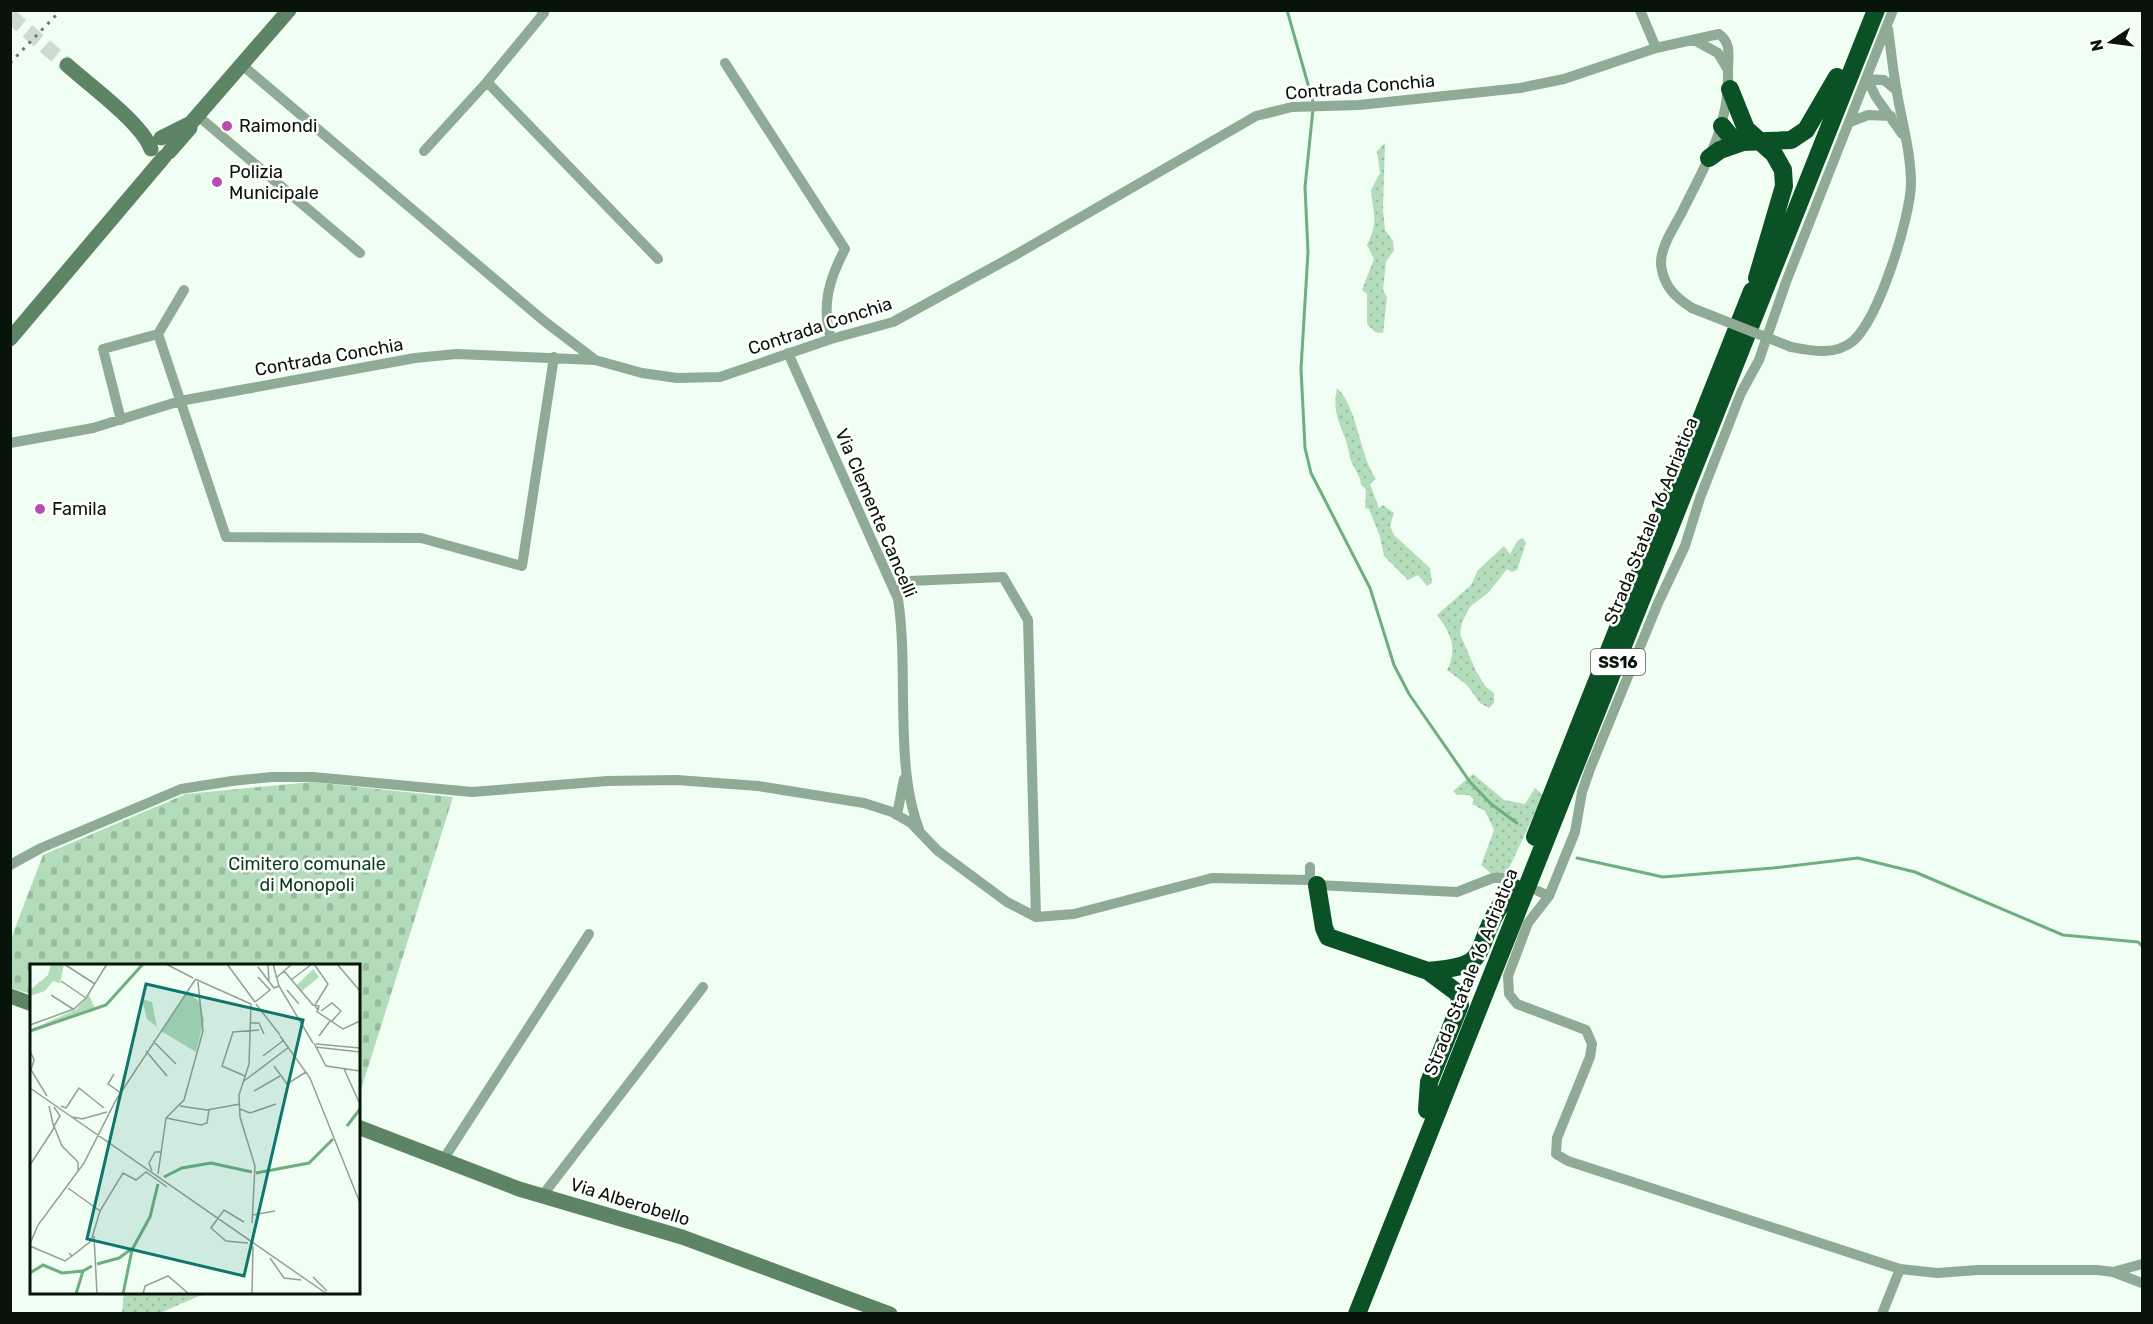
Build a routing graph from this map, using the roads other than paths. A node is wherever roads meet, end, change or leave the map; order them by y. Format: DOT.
graph roads {
  1 [pos="290,10"];
  2 [pos="541,10"];
  3 [pos="1640,10"];
  4 [pos="1864,10"];
  5 [pos="1876,10"];
  6 [pos="1893,10"];
  7 [pos="1887,26"];
  8 [pos="1719,34"];
  9 [pos="1694,39"];
  10 [pos="1656,48"];
  11 [pos="1718,53"];
  12 [pos="725,63"];
  13 [pos="66,65"];
  14 [pos="242,65"];
  15 [pos="1728,70"];
  16 [pos="1837,77"];
  17 [pos="1867,79"];
  18 [pos="487,82"];
  19 [pos="1730,89"];
  20 [pos="1897,91"];
  21 [pos="198,116"];
  22 [pos="1891,116"];
  23 [pos="1850,122"];
  24 [pos="1722,126"];
  25 [pos="1750,138"];
  26 [pos="1906,142"];
  27 [pos="159,148"];
  28 [pos="424,151"];
  29 [pos="1709,158"];
  30 [pos="360,253"];
  31 [pos="658,259"];
  32 [pos="1757,278"];
  33 [pos="184,290"];
  34 [pos="25,323"];
  35 [pos="158,334"];
  36 [pos="10,339"];
  37 [pos="831,339"];
  38 [pos="10,347"];
  39 [pos="788,353"];
  40 [pos="554,357"];
  41 [pos="595,360"];
  42 [pos="180,401"];
  43 [pos="122,420"];
  44 [pos="13,442"];
  45 [pos="893,588"];
  46 [pos="906,764"];
  47 [pos="902,791"];
  48 [pos="911,800"];
  49 [pos="884,809"];
  50 [pos="899,816"];
  51 [pos="921,833"];
  52 [pos="10,865"];
  53 [pos="1310,867"];
  54 [pos="1314,883"];
  55 [pos="1509,883"];
  56 [pos="1538,891"];
  57 [pos="1549,896"];
  58 [pos="1036,917"];
  59 [pos="589,934"];
  60 [pos="1428,971"];
  61 [pos="702,987"];
  62 [pos="10,996"];
  63 [pos="30,1003"];
  64 [pos="1427,1110"];
  65 [pos="360,1128"];
  66 [pos="443,1160"];
  67 [pos="542,1196"];
  68 [pos="2142,1264"];
  69 [pos="1900,1269"];
  70 [pos="2113,1272"];
  71 [pos="2142,1283"];
  72 [pos="890,1314"];
  73 [pos="1346,1314"];
  74 [pos="1357,1314"];
  75 [pos="1882,1314"];
  1 -- 14 [label="main road"];
  2 -- 18 [label="street"];
  3 -- 10 [label="street"];
  4 -- 16 [label="highway, Strada Statale 16 Adriatica / SS16"];
  5 -- 74 [label="highway, Strada Statale 16 Adriatica / SS16"];
  6 -- 7 [label="street"];
  7 -- 17 [label="street"];
  7 -- 20 [label="street"];
  8 -- 9 [label="street, Contrada Conchia"];
  8 -- 11 [label="street"];
  8 -- 15 [label="street"];
  9 -- 10 [label="street, Contrada Conchia"];
  9 -- 11 [label="street"];
  10 -- 37 [label="street, Contrada Conchia"];
  11 -- 15 [label="street"];
  12 -- 37 [label="street"];
  13 -- 27 [label="main road"];
  14 -- 21 [label="main road"];
  14 -- 41 [label="street"];
  15 -- 19 [label="street"];
  16 -- 25 [label="highway"];
  16 -- 32 [label="highway, Strada Statale 16 Adriatica / SS16"];
  17 -- 20 [label="street"];
  17 -- 22 [label="street"];
  17 -- 23 [label="street"];
  18 -- 28 [label="street"];
  18 -- 31 [label="street"];
  19 -- 24 [label="street"];
  19 -- 25 [label="highway"];
  20 -- 26 [label="street"];
  21 -- 27 [label="main road"];
  21 -- 30 [label="street"];
  22 -- 23 [label="street"];
  22 -- 26 [label="street"];
  23 -- 57 [label="street"];
  24 -- 25 [label="highway"];
  24 -- 29 [label="street"];
  25 -- 29 [label="highway"];
  25 -- 32 [label="highway"];
  26 -- 29 [label="street, bridge"];
  27 -- 34 [label="main road"];
  32 -- 55 [label="highway, Strada Statale 16 Adriatica / SS16"];
  33 -- 35 [label="street"];
  34 -- 36 [label="main road"];
  34 -- 38 [label="main road"];
  35 -- 42 [label="street"];
  35 -- 43 [label="street"];
  37 -- 39 [label="street, Contrada Conchia"];
  39 -- 41 [label="street, Contrada Conchia"];
  39 -- 45 [label="street, Via Clemente Cancelli"];
  40 -- 41 [label="street, Contrada Conchia"];
  40 -- 42 [label="street, Contrada Conchia"];
  40 -- 42 [label="street"];
  42 -- 43 [label="street, Contrada Conchia"];
  43 -- 44 [label="street, Contrada Conchia"];
  45 -- 46 [label="street, Via Clemente Cancelli"];
  45 -- 58 [label="street"];
  46 -- 47 [label="street"];
  46 -- 48 [label="street"];
  47 -- 49 [label="street"];
  47 -- 50 [label="street"];
  48 -- 50 [label="street"];
  48 -- 51 [label="street"];
  49 -- 50 [label="street"];
  49 -- 52 [label="street"];
  50 -- 51 [label="street"];
  51 -- 58 [label="street"];
  53 -- 54 [label="street"];
  54 -- 55 [label="street"];
  54 -- 58 [label="street"];
  54 -- 60 [label="highway"];
  55 -- 60 [label="highway"];
  55 -- 64 [label="highway, Strada Statale 16 Adriatica / SS16"];
  56 -- 57 [label="street"];
  57 -- 69 [label="street"];
  59 -- 66 [label="street"];
  60 -- 64 [label="highway"];
  61 -- 67 [label="street"];
  62 -- 63 [label="main road"];
  64 -- 73 [label="highway, Strada Statale 16 Adriatica / SS16"];
  65 -- 66 [label="main road, Via Alberobello"];
  66 -- 67 [label="main road, Via Alberobello"];
  67 -- 72 [label="main road, Via Alberobello"];
  68 -- 70 [label="street"];
  69 -- 70 [label="street"];
  69 -- 75 [label="street"];
  70 -- 71 [label="street"];
}
